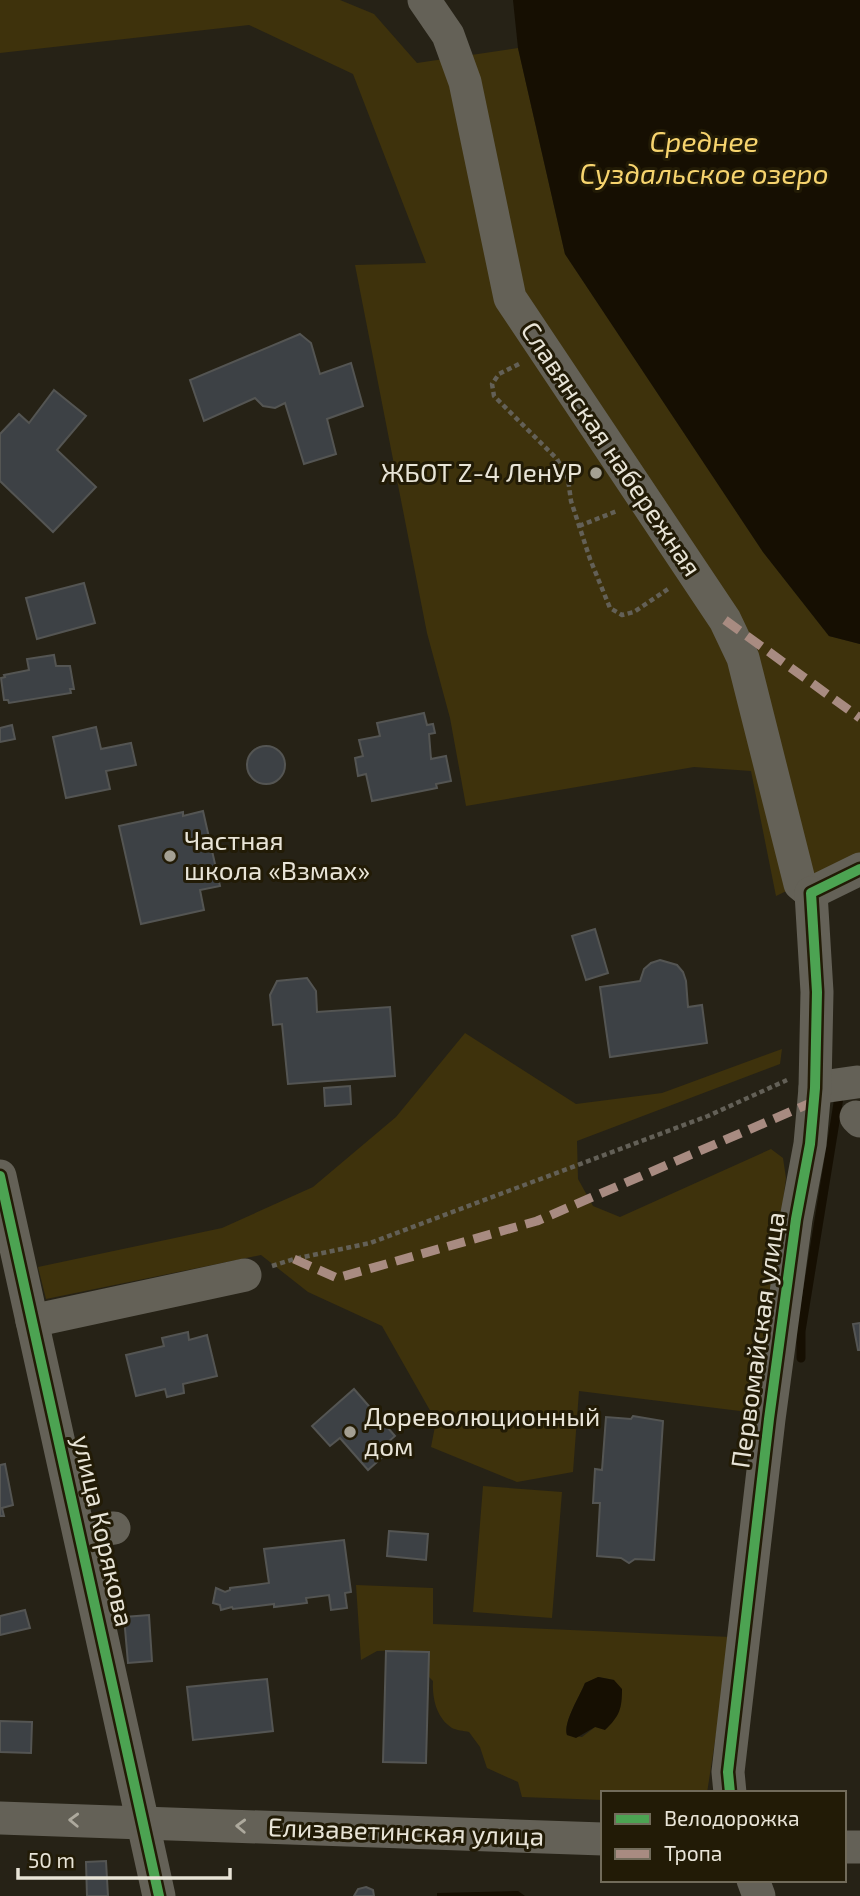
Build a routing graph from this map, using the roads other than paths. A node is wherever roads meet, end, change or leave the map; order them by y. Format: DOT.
graph roads {
  1 [pos="424,0"];
  2 [pos="860,869"];
  3 [pos="811,893"];
  4 [pos="816,1078"];
  5 [pos="857,1082"];
  6 [pos="0,1176"];
  7 [pos="245,1275"];
  8 [pos="32,1321"];
  9 [pos="114,1528"];
  10 [pos="80,1532"];
  11 [pos="730,1791"];
  12 [pos="0,1818"];
  13 [pos="143,1822"];
  14 [pos="601,1839"];
  15 [pos="159,1896"];
  1 -- 3 [label="street, Славянская набережная"];
  2 -- 3 [label="street"];
  3 -- 4 [label="street, Первомайская улица"];
  4 -- 5 [label="street"];
  4 -- 11 [label="street, Первомайская улица"];
  6 -- 8 [label="street, улица Корякова"];
  7 -- 8 [label="street"];
  8 -- 10 [label="street, улица Корякова"];
  9 -- 10 [label="street"];
  10 -- 13 [label="street, улица Корякова"];
  13 -- 12 [label="street, Елизаветинская улица, one-way"];
  14 -- 13 [label="street, Елизаветинская улица, one-way"];
  13 -- 15 [label="street, улица Корякова"];
}
